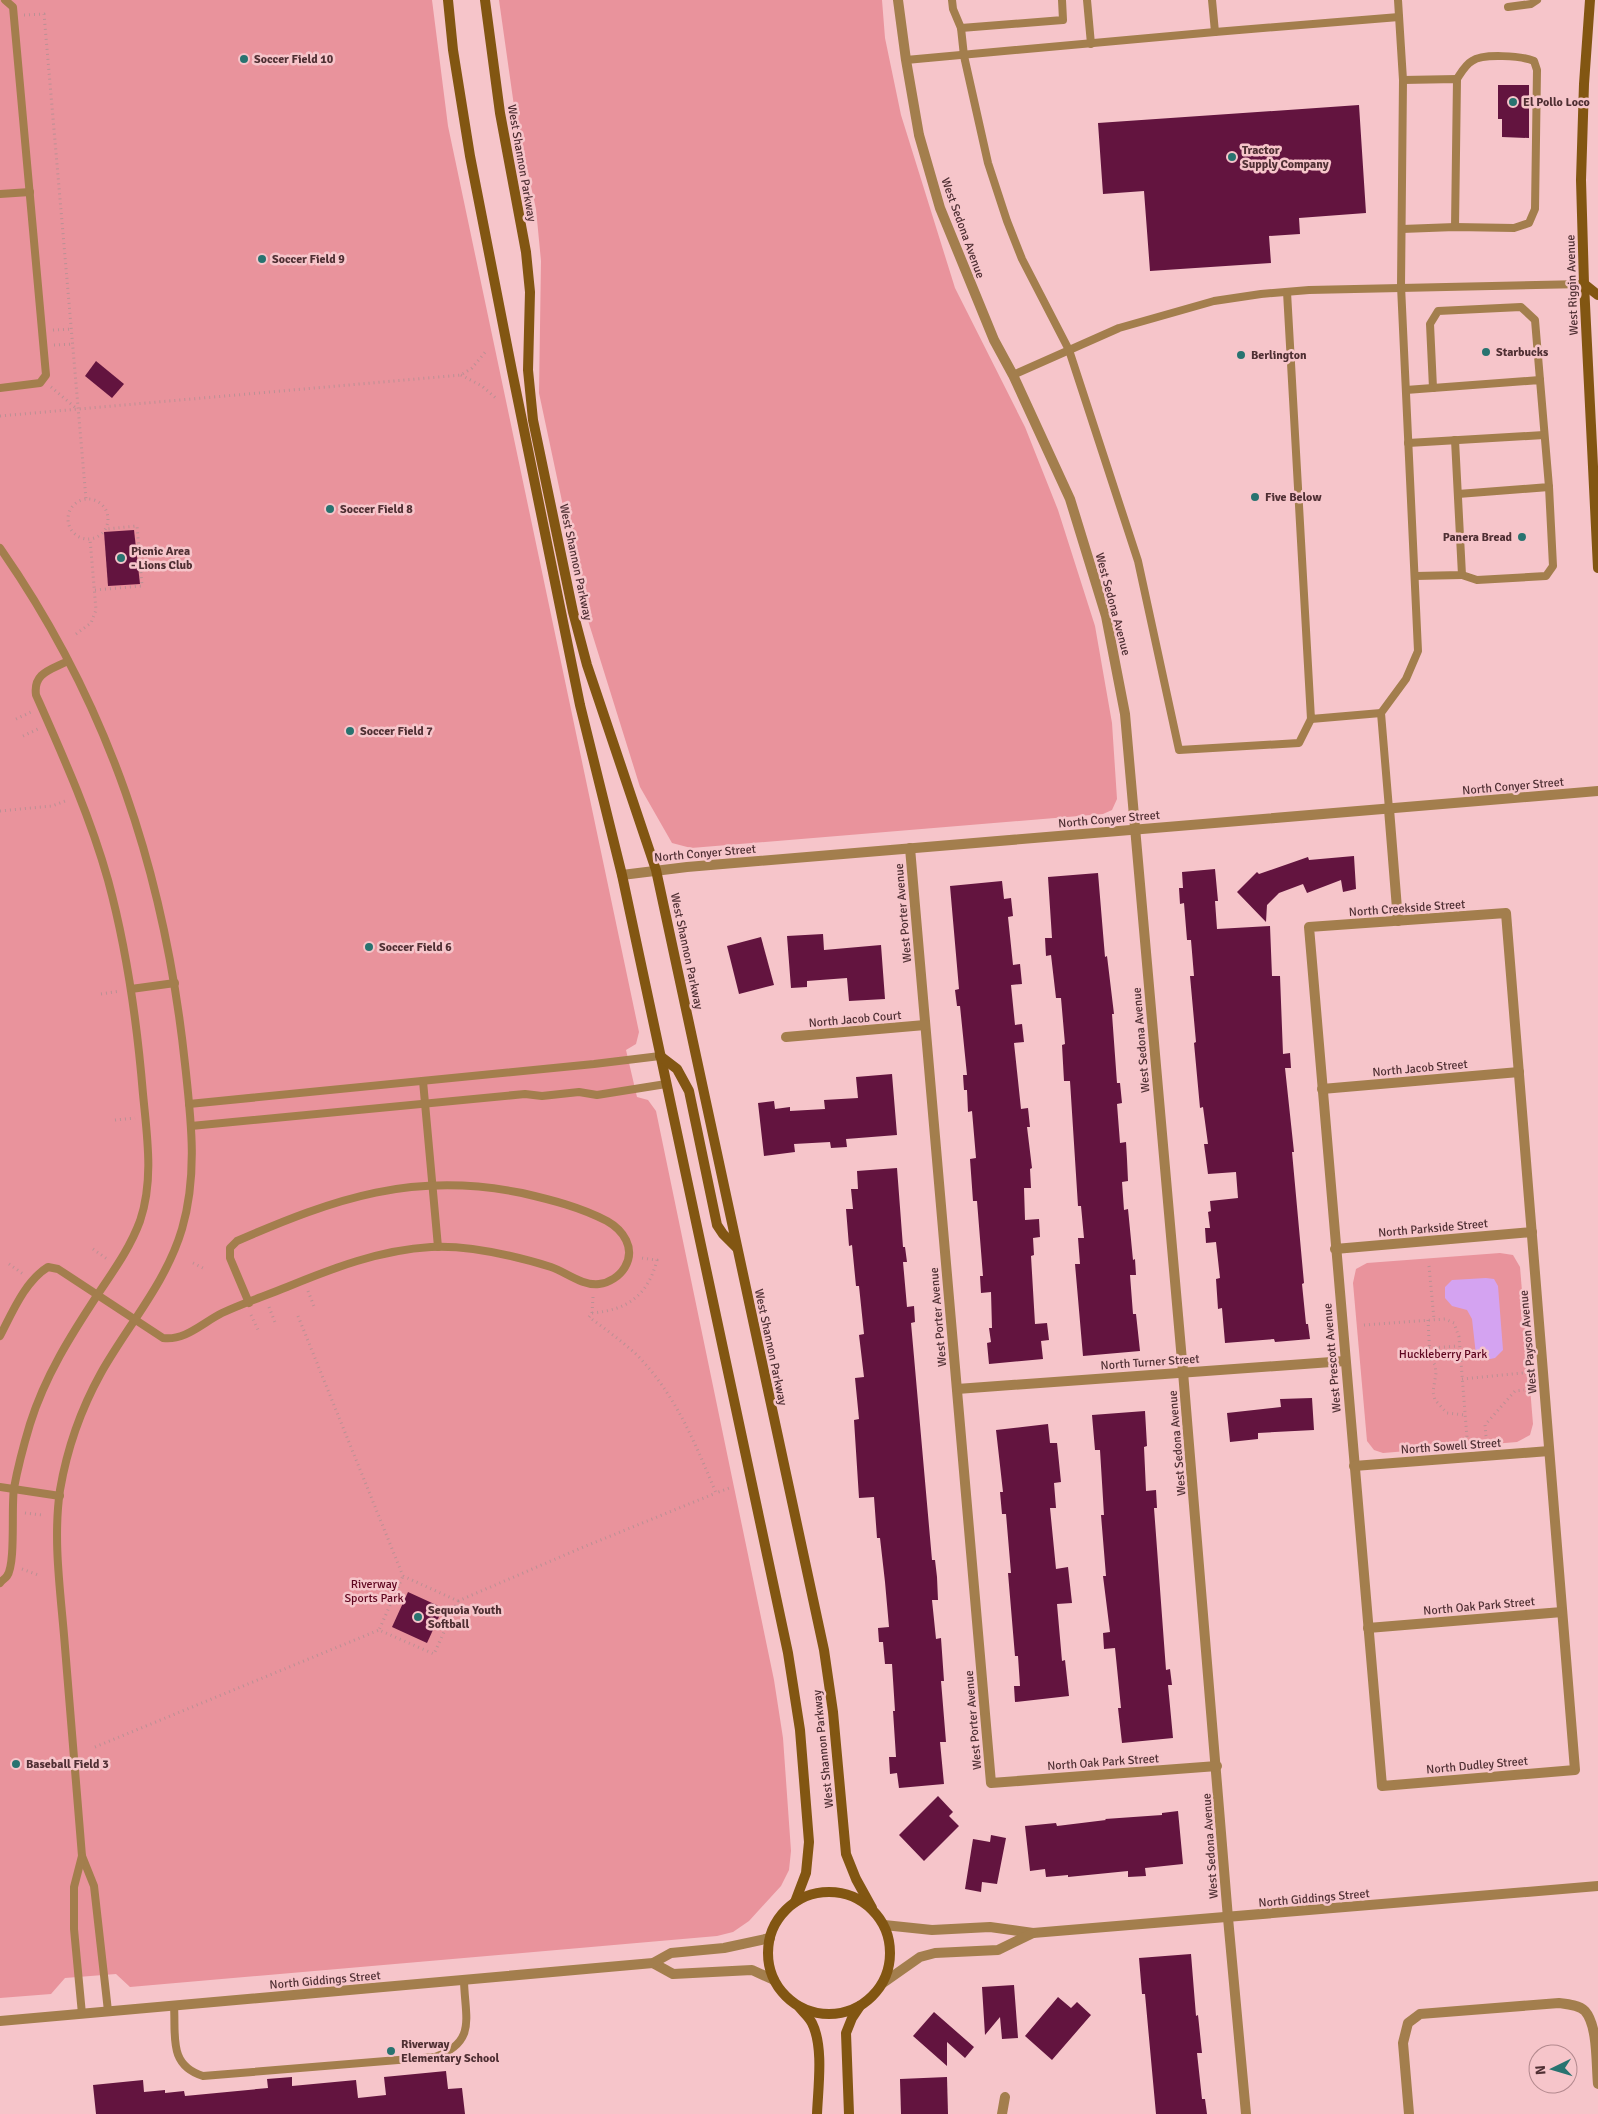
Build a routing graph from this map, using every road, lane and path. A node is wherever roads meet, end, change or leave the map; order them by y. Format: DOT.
graph roads {
  1 [pos="5,0"];
  2 [pos="448,0"];
  3 [pos="485,0"];
  4 [pos="898,0"];
  5 [pos="952,0"];
  6 [pos="1062,0"];
  7 [pos="1087,0"];
  8 [pos="1212,0"];
  9 [pos="1398,0"];
  10 [pos="1537,0"];
  11 [pos="1590,0"];
  12 [pos="1508,6"];
  13 [pos="14,16"];
  14 [pos="1399,17"];
  15 [pos="961,28"];
  16 [pos="1215,32"];
  17 [pos="1091,44"];
  18 [pos="964,56"];
  19 [pos="906,60"];
  20 [pos="1457,79"];
  21 [pos="1404,80"];
  22 [pos="30,192"];
  23 [pos="0,194"];
  24 [pos="1455,227"];
  25 [pos="1402,229"];
  26 [pos="1584,284"];
  27 [pos="1401,286"];
  28 [pos="1287,292"];
  29 [pos="1598,295"];
  30 [pos="72,328"];
  31 [pos="42,331"];
  32 [pos="74,344"];
  33 [pos="43,346"];
  34 [pos="487,350"];
  35 [pos="1069,350"];
  36 [pos="461,375"];
  37 [pos="1013,375"];
  38 [pos="42,380"];
  39 [pos="1540,380"];
  40 [pos="0,388"];
  41 [pos="1434,388"];
  42 [pos="1406,390"];
  43 [pos="498,400"];
  44 [pos="77,410"];
  45 [pos="0,416"];
  46 [pos="1544,435"];
  47 [pos="1455,440"];
  48 [pos="1408,443"];
  49 [pos="1549,487"];
  50 [pos="1458,494"];
  51 [pos="86,499"];
  52 [pos="106,529"];
  53 [pos="90,539"];
  54 [pos="0,548"];
  55 [pos="1598,568"];
  56 [pos="1462,574"];
  57 [pos="1415,576"];
  58 [pos="95,590"];
  59 [pos="76,634"];
  60 [pos="68,661"];
  61 [pos="1381,713"];
  62 [pos="1311,719"];
  63 [pos="1598,791"];
  64 [pos="80,795"];
  65 [pos="1389,809"];
  66 [pos="0,811"];
  67 [pos="1136,830"];
  68 [pos="910,848"];
  69 [pos="656,870"];
  70 [pos="622,875"];
  71 [pos="1506,914"];
  72 [pos="1398,921"];
  73 [pos="1309,927"];
  74 [pos="174,983"];
  75 [pos="131,989"];
  76 [pos="101,994"];
  77 [pos="925,1025"];
  78 [pos="786,1037"];
  79 [pos="660,1056"];
  80 [pos="1519,1072"];
  81 [pos="423,1081"];
  82 [pos="666,1084"];
  83 [pos="1322,1089"];
  84 [pos="189,1104"];
  85 [pos="425,1104"];
  86 [pos="191,1126"];
  87 [pos="433,1185"];
  88 [pos="1532,1232"];
  89 [pos="438,1247"];
  90 [pos="737,1248"];
  91 [pos="1335,1249"];
  92 [pos="628,1255"];
  93 [pos="193,1263"];
  94 [pos="1429,1266"];
  95 [pos="204,1268"];
  96 [pos="303,1280"];
  97 [pos="594,1284"];
  98 [pos="98,1294"];
  99 [pos="264,1296"];
  100 [pos="247,1303"];
  101 [pos="315,1309"];
  102 [pos="592,1313"];
  103 [pos="298,1316"];
  104 [pos="1434,1319"];
  105 [pos="135,1320"];
  106 [pos="1428,1320"];
  107 [pos="1364,1324"];
  108 [pos="276,1325"];
  109 [pos="258,1332"];
  110 [pos="0,1336"];
  111 [pos="1459,1346"];
  112 [pos="1429,1348"];
  113 [pos="1345,1361"];
  114 [pos="1183,1372"];
  115 [pos="1523,1373"];
  116 [pos="1462,1379"];
  117 [pos="957,1389"];
  118 [pos="1524,1390"];
  119 [pos="1465,1416"];
  120 [pos="1486,1436"];
  121 [pos="1467,1438"];
  122 [pos="1549,1451"];
  123 [pos="1354,1466"];
  124 [pos="0,1487"];
  125 [pos="732,1487"];
  126 [pos="14,1490"];
  127 [pos="716,1494"];
  128 [pos="60,1496"];
  129 [pos="403,1576"];
  130 [pos="0,1582"];
  131 [pos="458,1601"];
  132 [pos="1562,1612"];
  133 [pos="1368,1628"];
  134 [pos="379,1630"];
  135 [pos="95,1747"];
  136 [pos="1216,1766"];
  137 [pos="1575,1770"];
  138 [pos="991,1783"];
  139 [pos="1382,1786"];
  140 [pos="82,1856"];
  141 [pos="1598,1886"];
  142 [pos="795,1902"];
  143 [pos="872,1908"];
  144 [pos="1228,1918"];
  145 [pos="884,1924"];
  146 [pos="1032,1933"];
  147 [pos="770,1938"];
  148 [pos="653,1963"];
  149 [pos="774,1980"];
  150 [pos="464,1981"];
  151 [pos="882,1983"];
  152 [pos="797,2005"];
  153 [pos="861,2005"];
  154 [pos="174,2006"];
  155 [pos="108,2011"];
  156 [pos="82,2014"];
  157 [pos="0,2021"];
  158 [pos="1598,2084"];
  159 [pos="1005,2097"];
  160 [pos="817,2114"];
  161 [pos="849,2114"];
  162 [pos="1002,2114"];
  163 [pos="1246,2114"];
  164 [pos="1409,2114"];
  1 -- 13 [label="lane"];
  2 -- 70 [label="street, West Shannon Parkway"];
  3 -- 69 [label="street, West Shannon Parkway"];
  4 -- 19 [label="street, West Sedona Avenue"];
  5 -- 15 [label="lane"];
  6 -- 15 [label="lane"];
  7 -- 17 [label="lane"];
  8 -- 16 [label="lane"];
  9 -- 14 [label="lane"];
  10 -- 12 [label="lane"];
  11 -- 26 [label="street, West Riggin Avenue"];
  13 -- 22 [label="lane"];
  13 -- 30 [label="path"];
  14 -- 16 [label="lane"];
  14 -- 21 [label="lane"];
  15 -- 18 [label="lane"];
  16 -- 17 [label="lane"];
  17 -- 18 [label="lane"];
  18 -- 19 [label="lane"];
  18 -- 35 [label="lane"];
  19 -- 37 [label="street, West Sedona Avenue"];
  20 -- 21 [label="lane"];
  20 -- 24 [label="lane"];
  20 -- 24 [label="lane"];
  21 -- 25 [label="lane"];
  22 -- 23 [label="lane"];
  22 -- 31 [label="lane"];
  24 -- 25 [label="lane"];
  25 -- 27 [label="lane"];
  26 -- 27 [label="lane"];
  26 -- 29 [label="street"];
  26 -- 55 [label="street, West Riggin Avenue"];
  27 -- 28 [label="lane"];
  27 -- 42 [label="lane"];
  28 -- 35 [label="lane"];
  28 -- 62 [label="lane"];
  30 -- 31 [label="path"];
  30 -- 32 [label="path"];
  31 -- 33 [label="lane"];
  32 -- 33 [label="path"];
  32 -- 44 [label="path"];
  33 -- 38 [label="lane"];
  34 -- 36 [label="path"];
  35 -- 37 [label="lane"];
  35 -- 62 [label="lane"];
  36 -- 43 [label="path"];
  36 -- 44 [label="path"];
  37 -- 67 [label="street, West Sedona Avenue"];
  38 -- 40 [label="lane"];
  38 -- 44 [label="path"];
  39 -- 41 [label="lane"];
  39 -- 41 [label="lane"];
  39 -- 46 [label="lane"];
  41 -- 42 [label="lane"];
  42 -- 48 [label="lane"];
  44 -- 45 [label="path"];
  44 -- 51 [label="path"];
  46 -- 47 [label="lane"];
  46 -- 49 [label="lane"];
  47 -- 48 [label="lane"];
  47 -- 50 [label="lane"];
  48 -- 57 [label="lane"];
  49 -- 50 [label="lane"];
  49 -- 56 [label="lane"];
  50 -- 56 [label="lane"];
  51 -- 52 [label="path"];
  51 -- 53 [label="path"];
  52 -- 53 [label="path"];
  52 -- 58 [label="path"];
  53 -- 58 [label="path"];
  54 -- 60 [label="lane"];
  56 -- 57 [label="lane"];
  57 -- 61 [label="lane"];
  58 -- 59 [label="path"];
  60 -- 64 [label="lane"];
  60 -- 74 [label="lane"];
  61 -- 62 [label="lane"];
  61 -- 65 [label="lane"];
  63 -- 65 [label="street, North Conyer Street"];
  64 -- 66 [label="path"];
  64 -- 75 [label="lane"];
  65 -- 67 [label="street, North Conyer Street"];
  65 -- 72 [label="street"];
  67 -- 68 [label="street, North Conyer Street"];
  67 -- 114 [label="street, West Sedona Avenue"];
  68 -- 69 [label="street, North Conyer Street"];
  68 -- 77 [label="street, West Porter Avenue"];
  69 -- 70 [label="street, North Conyer Street"];
  69 -- 90 [label="street, West Shannon Parkway"];
  70 -- 79 [label="street, West Shannon Parkway"];
  71 -- 72 [label="street, North Creekside Street"];
  71 -- 80 [label="street, West Payson Avenue"];
  72 -- 73 [label="street, North Creekside Street"];
  73 -- 83 [label="street, West Prescott Avenue"];
  74 -- 75 [label="lane"];
  74 -- 84 [label="lane"];
  75 -- 76 [label="path"];
  75 -- 98 [label="lane"];
  77 -- 78 [label="street, North Jacob Court"];
  77 -- 117 [label="street, West Porter Avenue"];
  79 -- 81 [label="lane"];
  79 -- 82 [label="street, West Shannon Parkway"];
  79 -- 90 [label="street"];
  80 -- 83 [label="street, North Jacob Street"];
  80 -- 88 [label="street, West Payson Avenue"];
  81 -- 84 [label="lane"];
  81 -- 85 [label="lane"];
  82 -- 85 [label="lane"];
  82 -- 142 [label="street, West Shannon Parkway"];
  83 -- 91 [label="street, West Prescott Avenue"];
  84 -- 86 [label="lane"];
  85 -- 86 [label="lane"];
  85 -- 87 [label="lane"];
  86 -- 105 [label="lane"];
  87 -- 89 [label="lane"];
  87 -- 92 [label="lane"];
  87 -- 100 [label="lane"];
  88 -- 91 [label="street, North Parkside Street"];
  88 -- 122 [label="street, West Payson Avenue"];
  89 -- 96 [label="lane"];
  89 -- 97 [label="lane"];
  90 -- 143 [label="street, West Shannon Parkway"];
  91 -- 113 [label="street, West Prescott Avenue"];
  92 -- 97 [label="lane"];
  92 -- 102 [label="path"];
  93 -- 95 [label="path"];
  94 -- 104 [label="path"];
  96 -- 99 [label="lane"];
  96 -- 101 [label="path"];
  97 -- 102 [label="path"];
  98 -- 105 [label="lane"];
  98 -- 110 [label="lane"];
  98 -- 126 [label="lane"];
  99 -- 100 [label="lane"];
  99 -- 108 [label="path"];
  100 -- 105 [label="lane"];
  100 -- 109 [label="path"];
  102 -- 127 [label="path"];
  103 -- 129 [label="path"];
  104 -- 106 [label="path"];
  104 -- 111 [label="path"];
  105 -- 128 [label="lane"];
  106 -- 107 [label="path"];
  106 -- 112 [label="path"];
  111 -- 112 [label="path"];
  111 -- 116 [label="path"];
  112 -- 119 [label="path"];
  113 -- 114 [label="street, North Turner Street"];
  113 -- 123 [label="street, West Prescott Avenue"];
  114 -- 117 [label="street, North Turner Street"];
  114 -- 136 [label="street, West Sedona Avenue"];
  115 -- 116 [label="path"];
  116 -- 119 [label="path"];
  117 -- 138 [label="street, West Porter Avenue"];
  118 -- 120 [label="path"];
  119 -- 121 [label="path"];
  122 -- 123 [label="street, North Sowell Street"];
  122 -- 132 [label="street, West Payson Avenue"];
  123 -- 133 [label="street, West Prescott Avenue"];
  124 -- 126 [label="lane"];
  125 -- 127 [label="path"];
  126 -- 128 [label="lane"];
  126 -- 130 [label="lane"];
  127 -- 131 [label="path"];
  128 -- 140 [label="lane"];
  129 -- 131 [label="path"];
  129 -- 134 [label="path"];
  131 -- 134 [label="path"];
  132 -- 133 [label="street, North Oak Park Street"];
  132 -- 137 [label="street, West Payson Avenue"];
  133 -- 139 [label="street, West Prescott Avenue"];
  134 -- 135 [label="path"];
  136 -- 138 [label="street, North Oak Park Street"];
  136 -- 144 [label="street, West Sedona Avenue"];
  137 -- 139 [label="street, North Dudley Street"];
  140 -- 155 [label="lane"];
  140 -- 156 [label="lane"];
  141 -- 144 [label="street, North Giddings Street"];
  142 -- 143 [label="street"];
  142 -- 147 [label="street"];
  143 -- 145 [label="street"];
  144 -- 146 [label="street, North Giddings Street"];
  144 -- 163 [label="street, West Sedona Avenue"];
  145 -- 146 [label="street, North Giddings Street"];
  145 -- 151 [label="street"];
  146 -- 151 [label="street, North Giddings Street"];
  147 -- 148 [label="street, North Giddings Street"];
  147 -- 149 [label="street"];
  148 -- 149 [label="street"];
  148 -- 150 [label="street, North Giddings Street"];
  149 -- 152 [label="street"];
  150 -- 154 [label="street, North Giddings Street"];
  150 -- 154 [label="lane"];
  151 -- 153 [label="street"];
  152 -- 153 [label="street"];
  152 -- 160 [label="street"];
  153 -- 161 [label="street"];
  154 -- 155 [label="street, North Giddings Street"];
  155 -- 156 [label="street, North Giddings Street"];
  156 -- 157 [label="street, North Giddings Street"];
  158 -- 164 [label="street"];
  159 -- 162 [label="street"];
}
